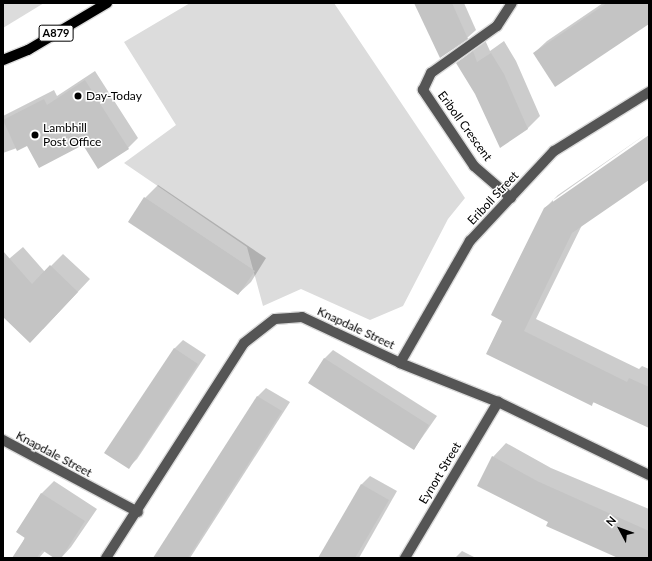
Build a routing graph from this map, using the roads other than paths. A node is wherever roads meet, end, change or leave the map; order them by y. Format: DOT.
graph roads {
  1 [pos="107,3"];
  2 [pos="512,3"];
  3 [pos="3,60"];
  4 [pos="649,92"];
  5 [pos="511,198"];
  6 [pos="400,363"];
  7 [pos="498,402"];
  8 [pos="3,440"];
  9 [pos="649,475"];
  10 [pos="138,512"];
  11 [pos="106,558"];
  12 [pos="405,558"];
  1 -- 3 [label="main road, A879"];
  2 -- 5 [label="street, Eriboll Crescent"];
  4 -- 5 [label="street, Eriboll Street"];
  5 -- 6 [label="street, Eriboll Street"];
  6 -- 7 [label="street, Knapdale Street"];
  6 -- 10 [label="street, Knapdale Street"];
  7 -- 9 [label="street, Knapdale Street"];
  7 -- 12 [label="street, Eynort Street"];
  8 -- 10 [label="street, Knapdale Street"];
  10 -- 11 [label="street"];
}
